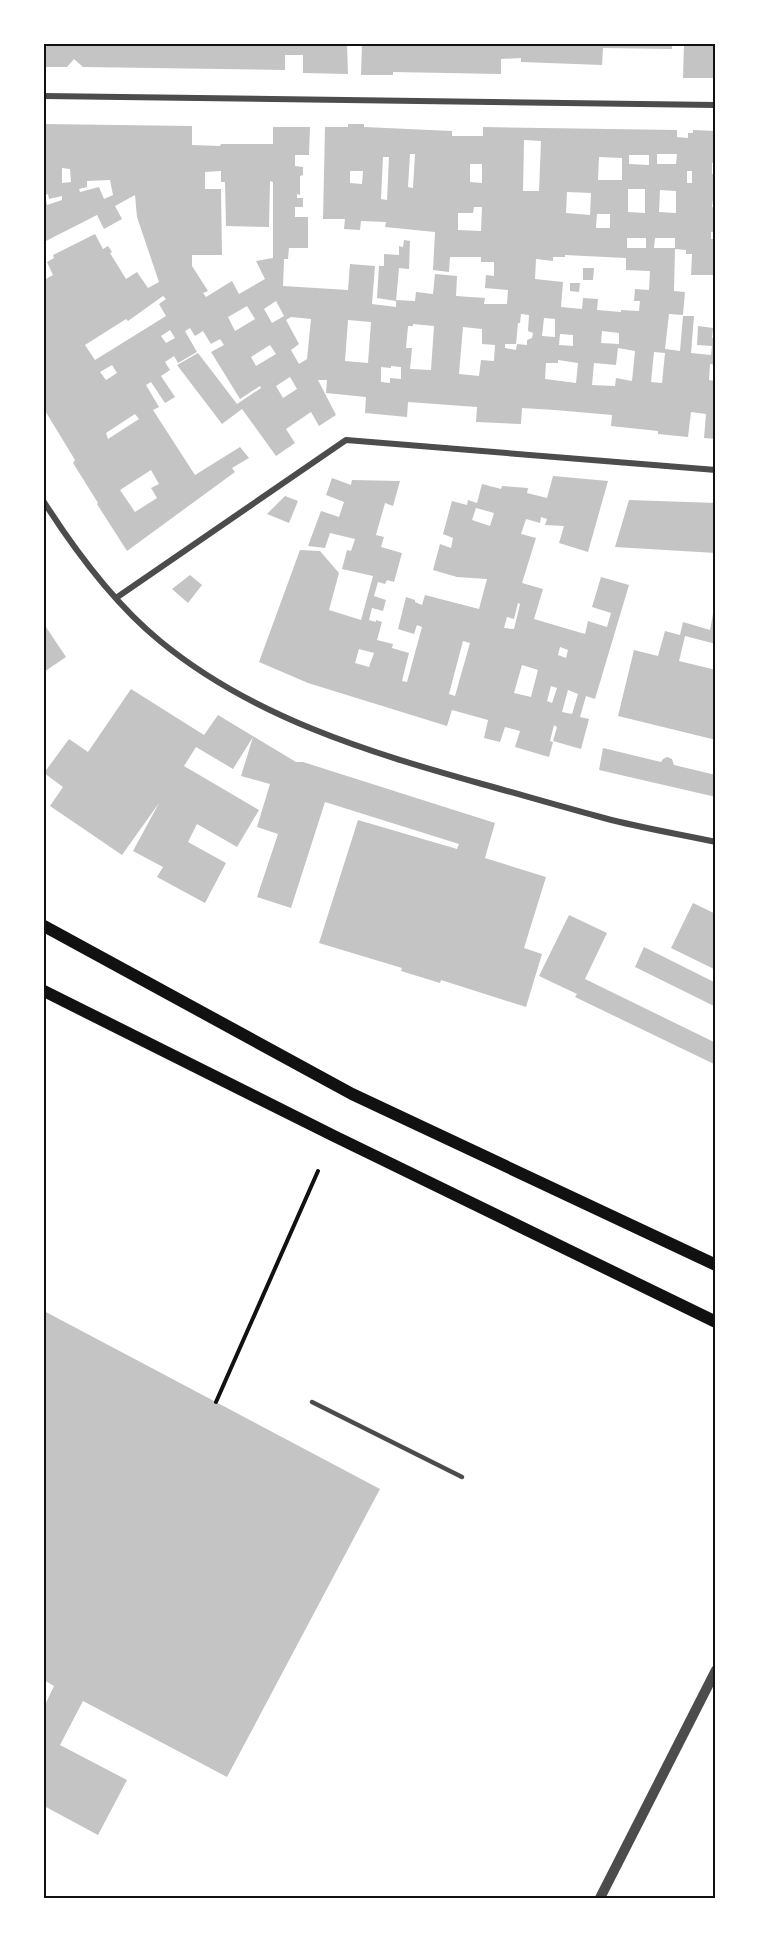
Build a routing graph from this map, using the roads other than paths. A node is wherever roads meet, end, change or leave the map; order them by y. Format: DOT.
graph roads {
  1 [pos="44,96"];
  2 [pos="716,105"];
  3 [pos="716,470"];
  4 [pos="44,502"];
  5 [pos="116,598"];
  6 [pos="716,842"];
  7 [pos="44,926"];
  8 [pos="44,991"];
  9 [pos="716,1265"];
  10 [pos="716,1322"];
  11 [pos="312,1402"];
  12 [pos="462,1477"];
  13 [pos="716,1670"];
  14 [pos="600,1899"];
  1 -- 2 [label="street"];
  3 -- 5 [label="street"];
  4 -- 5 [label="street"];
  5 -- 6 [label="street"];
  7 -- 9 [label="main road"];
  8 -- 10 [label="main road"];
  11 -- 12 [label="lane"];
  13 -- 14 [label="street"];
}
